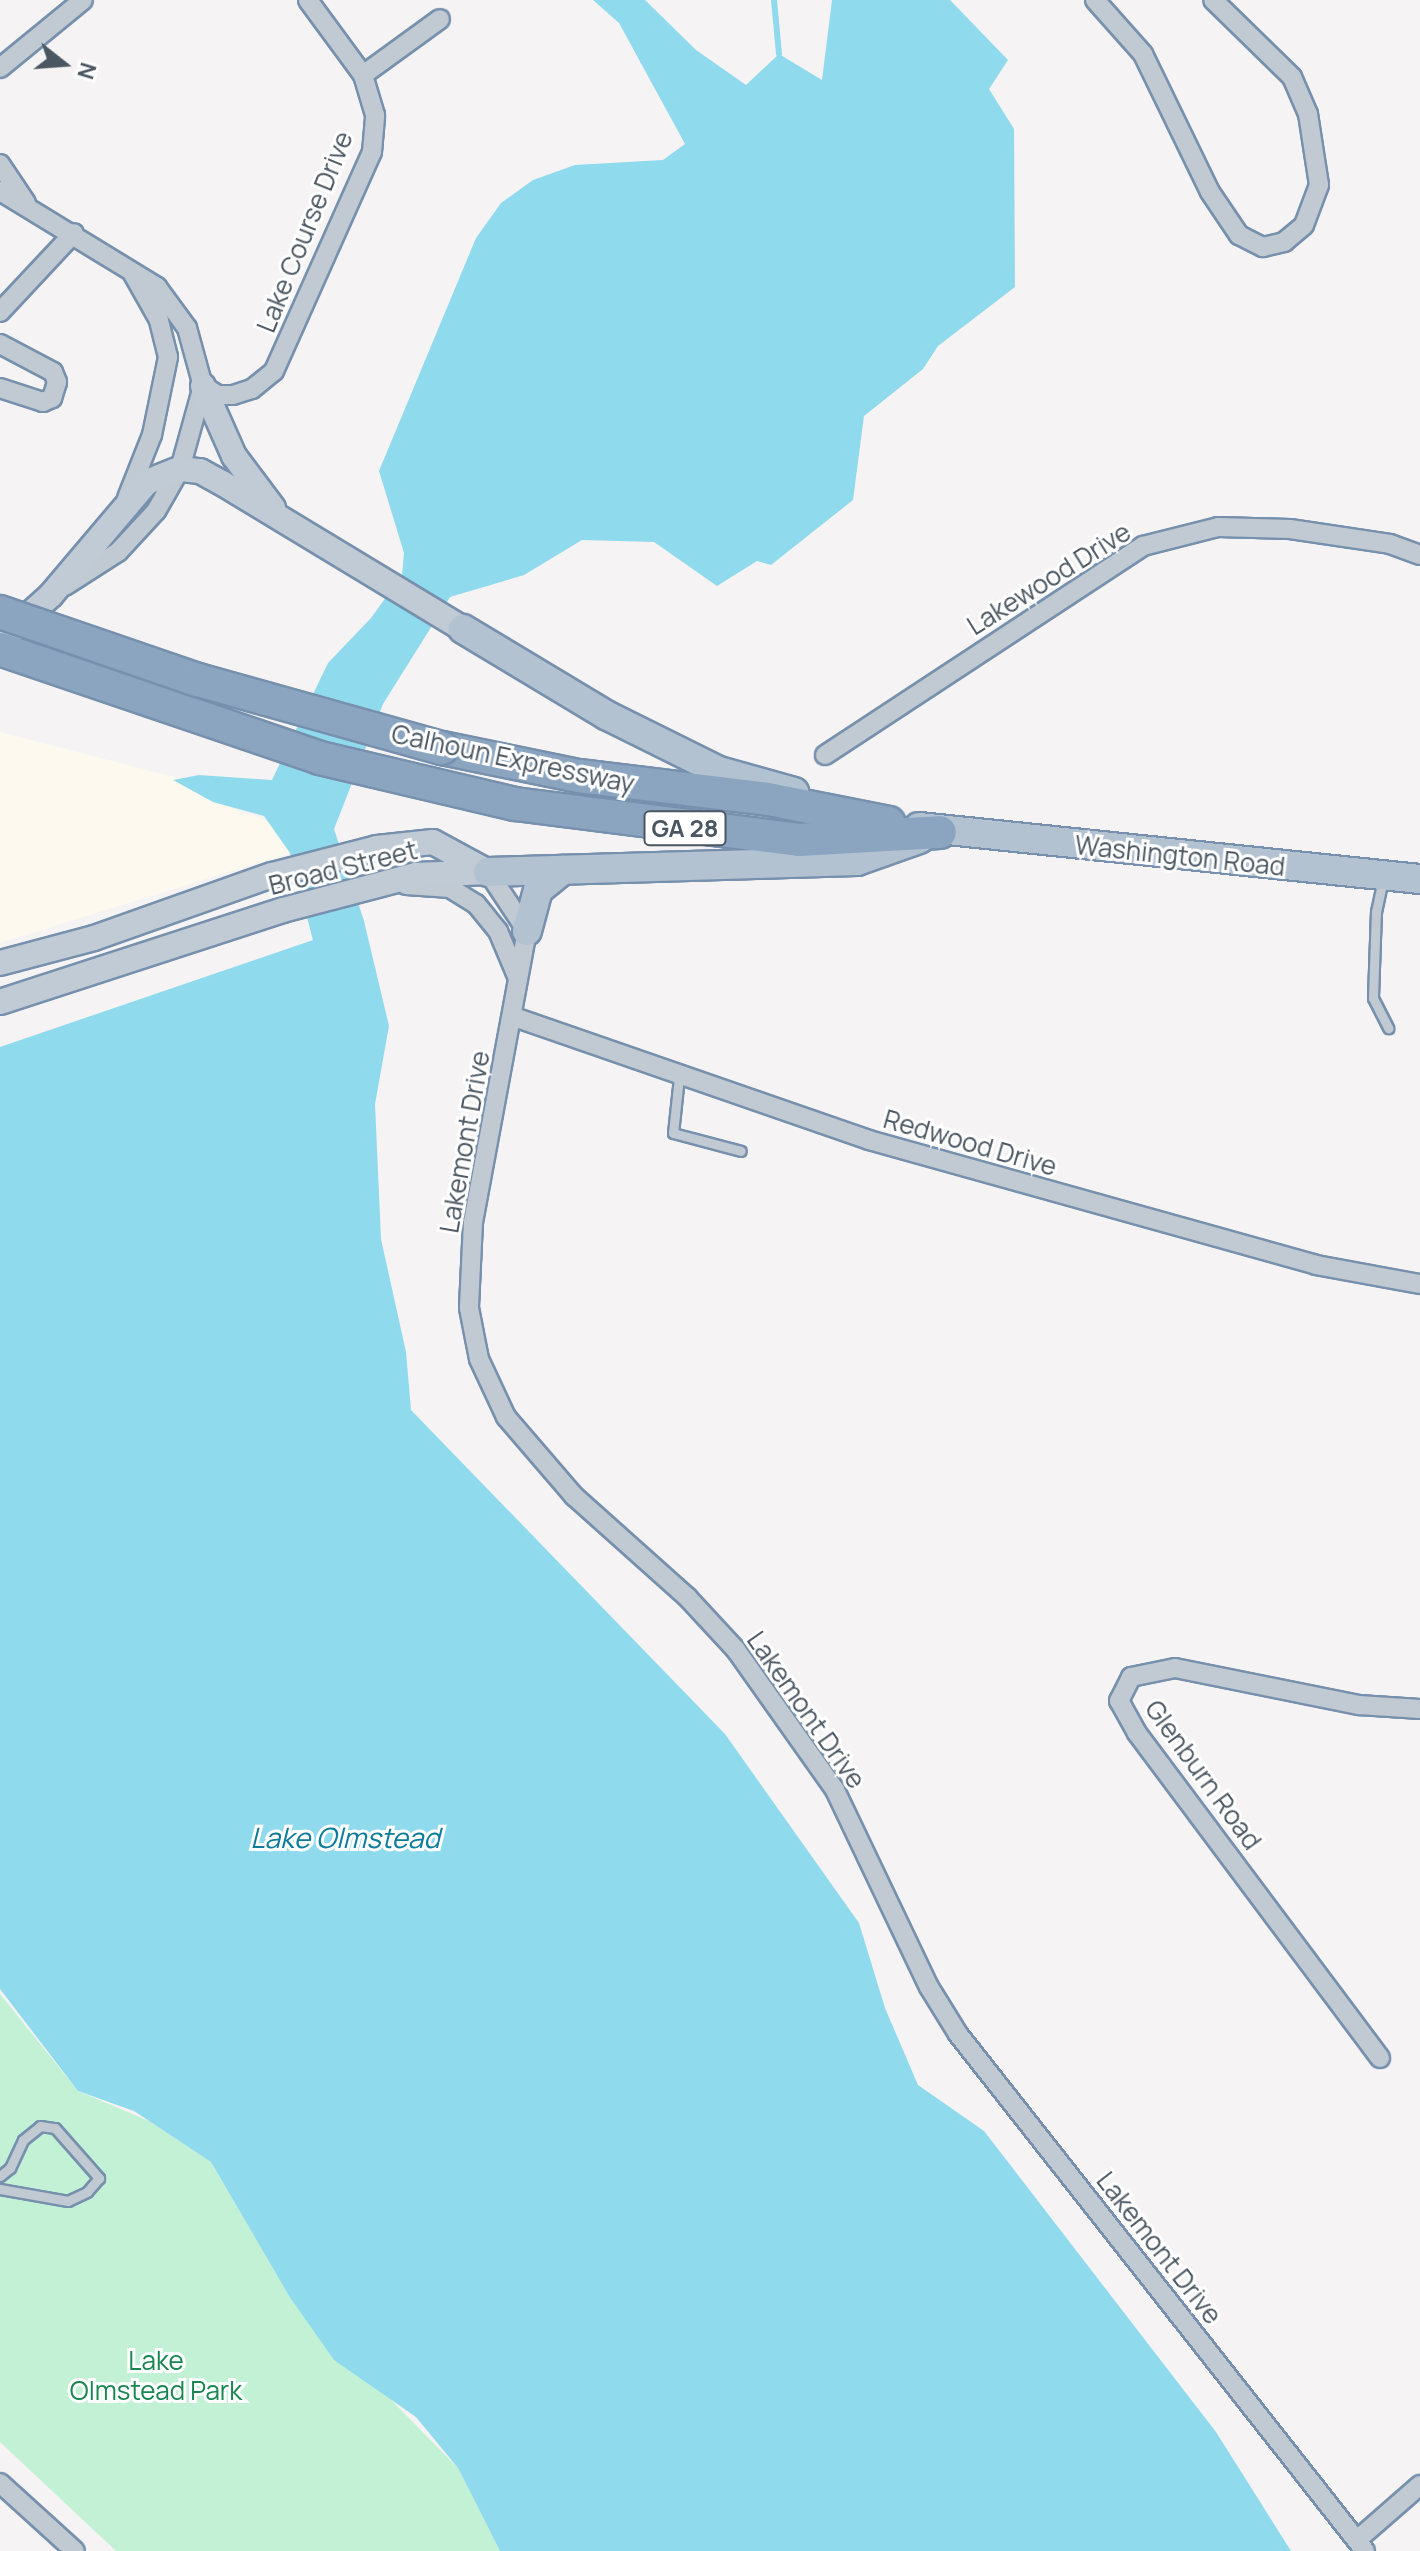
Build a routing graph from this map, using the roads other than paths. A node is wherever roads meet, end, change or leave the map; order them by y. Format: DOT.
graph roads {
  1 [pos="83,0"];
  2 [pos="308,0"];
  3 [pos="1095,0"];
  4 [pos="1213,0"];
  5 [pos="440,19"];
  6 [pos="0,68"];
  7 [pos="363,75"];
  8 [pos="0,164"];
  9 [pos="0,191"];
  10 [pos="27,205"];
  11 [pos="74,233"];
  12 [pos="129,268"];
  13 [pos="0,312"];
  14 [pos="0,344"];
  15 [pos="203,386"];
  16 [pos="0,388"];
  17 [pos="180,469"];
  18 [pos="124,506"];
  19 [pos="280,516"];
  20 [pos="1420,555"];
  21 [pos="51,595"];
  22 [pos="0,612"];
  23 [pos="463,629"];
  24 [pos="0,641"];
  25 [pos="0,649"];
  26 [pos="825,755"];
  27 [pos="940,832"];
  28 [pos="563,870"];
  29 [pos="488,872"];
  30 [pos="1384,876"];
  31 [pos="1420,879"];
  32 [pos="384,883"];
  33 [pos="527,931"];
  34 [pos="0,963"];
  35 [pos="517,976"];
  36 [pos="0,1002"];
  37 [pos="514,1017"];
  38 [pos="1388,1028"];
  39 [pos="679,1077"];
  40 [pos="741,1151"];
  41 [pos="1420,1284"];
  42 [pos="1420,1709"];
  43 [pos="1380,2058"];
  44 [pos="0,2176"];
  45 [pos="0,2189"];
  46 [pos="0,2483"];
  47 [pos="1420,2485"];
  48 [pos="1361,2545"];
  49 [pos="75,2551"];
  1 -- 6 [label="street"];
  2 -- 7 [label="street, Lake Course Drive"];
  3 -- 4 [label="street"];
  5 -- 7 [label="street"];
  7 -- 15 [label="street, Lake Course Drive"];
  8 -- 10 [label="street"];
  9 -- 10 [label="street"];
  10 -- 11 [label="street"];
  11 -- 12 [label="street"];
  11 -- 13 [label="street"];
  12 -- 15 [label="street"];
  12 -- 18 [label="street"];
  14 -- 16 [label="street"];
  15 -- 17 [label="street"];
  15 -- 19 [label="main road"];
  17 -- 18 [label="main road"];
  17 -- 19 [label="main road"];
  17 -- 21 [label="street"];
  18 -- 21 [label="main road"];
  19 -- 23 [label="main road"];
  20 -- 26 [label="street, Lakewood Drive"];
  21 -- 24 [label="main road"];
  22 -- 27 [label="highway, Calhoun Expressway / GA 28, bridge"];
  23 -- 27 [label="main road, Washington Road"];
  25 -- 27 [label="highway, Calhoun Expressway / GA 28"];
  27 -- 28 [label="main road"];
  27 -- 30 [label="main road, Washington Road / GA 28"];
  28 -- 29 [label="main road"];
  28 -- 33 [label="main road"];
  29 -- 32 [label="main road, Broad Street"];
  29 -- 33 [label="street"];
  29 -- 34 [label="main road, Broad Street"];
  30 -- 31 [label="main road, Washington Road / GA 28"];
  30 -- 38 [label="lane"];
  32 -- 35 [label="street, Lakemont Drive"];
  32 -- 36 [label="main road, Broad Street"];
  33 -- 35 [label="street, Lakemont Drive"];
  35 -- 37 [label="street, Lakemont Drive"];
  37 -- 39 [label="street, Redwood Drive"];
  37 -- 48 [label="street, Lakemont Drive"];
  39 -- 40 [label="lane"];
  39 -- 41 [label="street, Redwood Drive"];
  42 -- 43 [label="street, Glenburn Road"];
  44 -- 45 [label="lane"];
  46 -- 49 [label="street"];
  47 -- 48 [label="street"];
}
